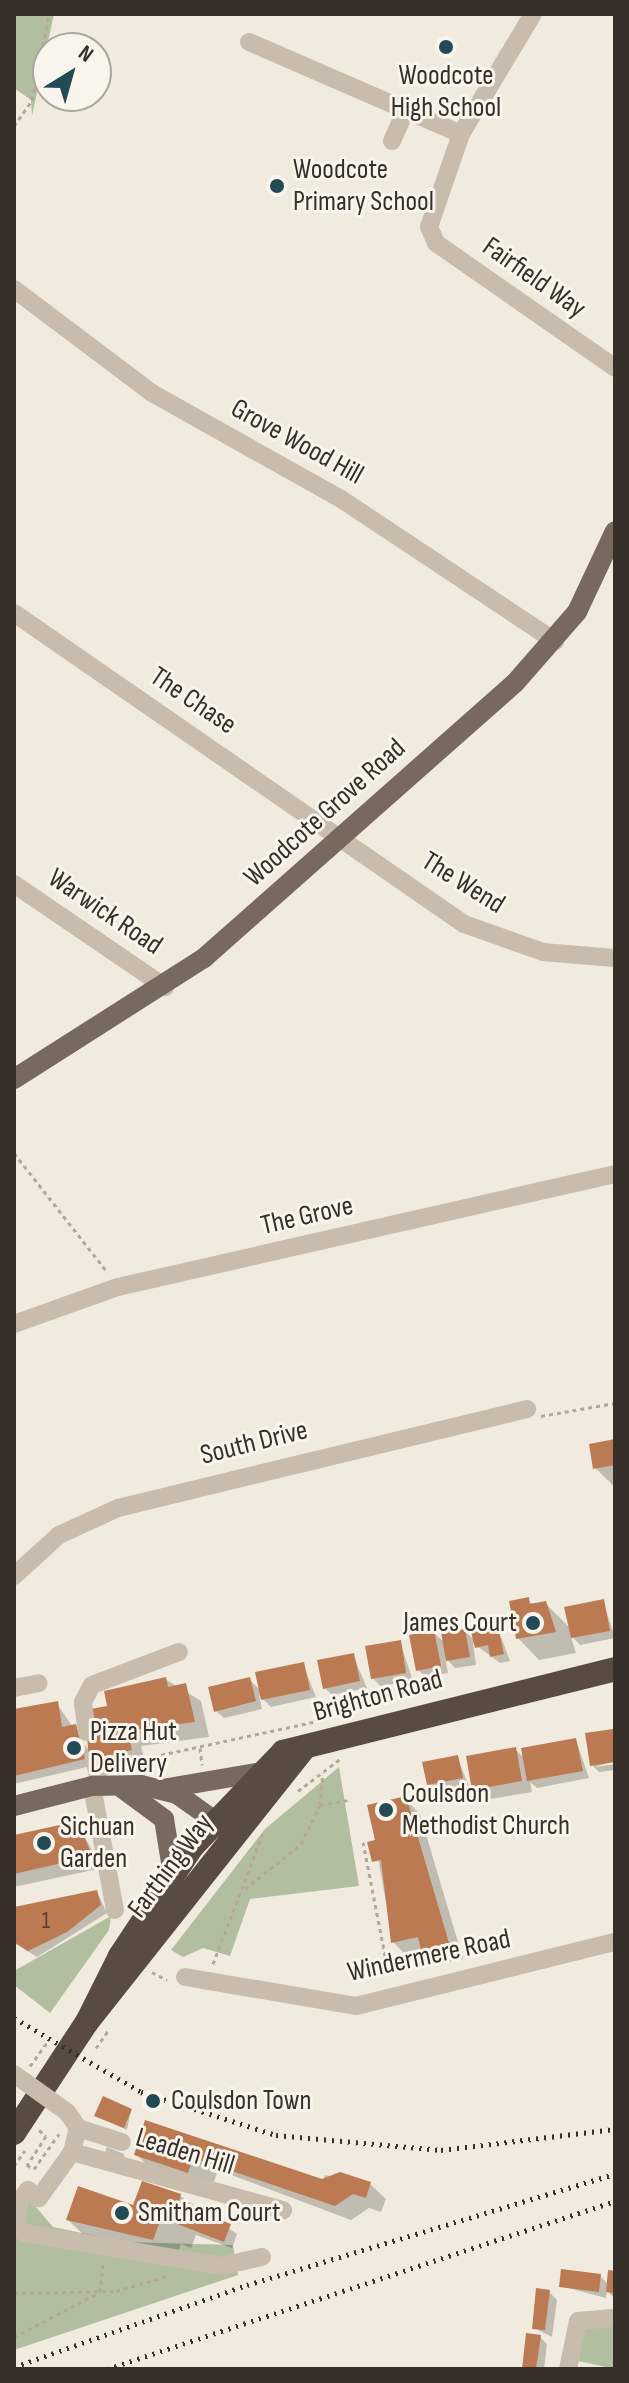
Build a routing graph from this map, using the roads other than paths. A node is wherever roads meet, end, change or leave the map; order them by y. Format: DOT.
graph roads {
  1 [pos="533,14"];
  2 [pos="249,42"];
  3 [pos="406,110"];
  4 [pos="461,134"];
  5 [pos="392,141"];
  6 [pos="14,289"];
  7 [pos="615,368"];
  8 [pos="615,531"];
  9 [pos="14,613"];
  10 [pos="555,641"];
  11 [pos="341,835"];
  12 [pos="14,884"];
  13 [pos="615,957"];
  14 [pos="165,987"];
  15 [pos="14,1079"];
  16 [pos="615,1174"];
  17 [pos="14,1324"];
  18 [pos="527,1409"];
  19 [pos="14,1576"];
  20 [pos="179,1652"];
  21 [pos="615,1669"];
  22 [pos="39,1683"];
  23 [pos="14,1688"];
  24 [pos="87,1732"];
  25 [pos="305,1747"];
  26 [pos="256,1773"];
  27 [pos="101,1779"];
  28 [pos="162,1789"];
  29 [pos="14,1806"];
  30 [pos="223,1826"];
  31 [pos="173,1875"];
  32 [pos="115,1910"];
  33 [pos="615,1942"];
  34 [pos="185,1977"];
  35 [pos="87,2022"];
  36 [pos="18,2076"];
  37 [pos="78,2128"];
  38 [pos="14,2133"];
  39 [pos="122,2142"];
  40 [pos="72,2152"];
  41 [pos="283,2210"];
  42 [pos="262,2257"];
  43 [pos="615,2318"];
  44 [pos="568,2369"];
  1 -- 4 [label="street"];
  2 -- 3 [label="street"];
  3 -- 4 [label="street"];
  3 -- 5 [label="street"];
  4 -- 7 [label="street, Fairfield Way"];
  6 -- 10 [label="street, Grove Wood Hill"];
  8 -- 10 [label="main road, Woodcote Grove Road"];
  9 -- 11 [label="street, The Chase"];
  10 -- 11 [label="main road, Woodcote Grove Road"];
  11 -- 13 [label="street, The Wend"];
  11 -- 14 [label="main road, Woodcote Grove Road"];
  12 -- 14 [label="street, Warwick Road"];
  14 -- 15 [label="main road, Woodcote Grove Road"];
  16 -- 17 [label="street, The Grove"];
  18 -- 19 [label="street, South Drive"];
  20 -- 24 [label="street"];
  21 -- 25 [label="highway, Brighton Road"];
  22 -- 23 [label="street"];
  25 -- 26 [label="highway, Brighton Road"];
  25 -- 30 [label="highway, Farthing Way"];
  26 -- 28 [label="main road, Brighton Road"];
  26 -- 30 [label="highway"];
  27 -- 28 [label="main road, Brighton Road"];
  27 -- 29 [label="main road, Brighton Road"];
  27 -- 31 [label="main road"];
  27 -- 32 [label="street"];
  28 -- 30 [label="main road, Brighton Road"];
  30 -- 31 [label="highway, Farthing Way"];
  30 -- 35 [label="highway, Farthing Way"];
  31 -- 35 [label="highway, Farthing Way"];
  33 -- 34 [label="street, Windermere Road"];
  35 -- 38 [label="highway, Farthing Way"];
  36 -- 37 [label="street, bridge"];
  37 -- 39 [label="street"];
  37 -- 40 [label="street"];
  40 -- 41 [label="street, Leaden Hill"];
  40 -- 42 [label="street"];
  43 -- 44 [label="street"];
}
